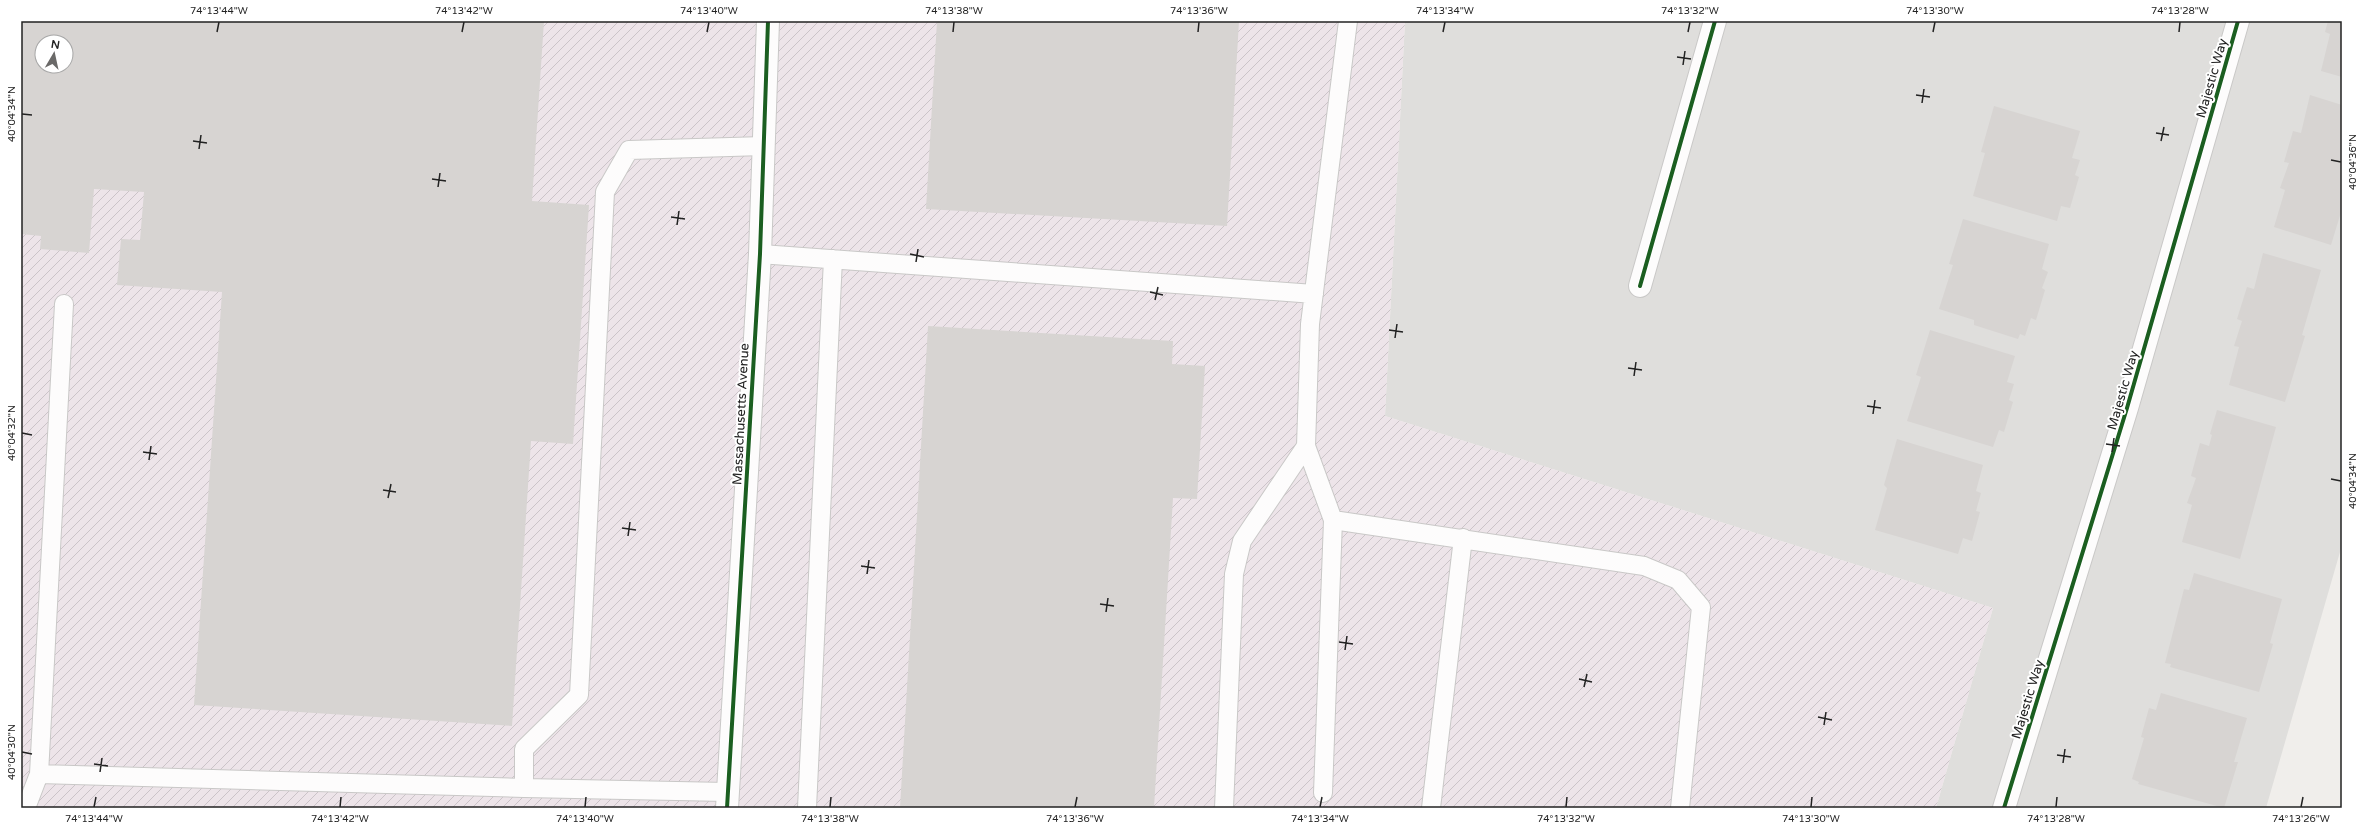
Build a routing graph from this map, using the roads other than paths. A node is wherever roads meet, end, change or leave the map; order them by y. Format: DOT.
graph roads {
  1 [pos="768,21"];
  2 [pos="1348,21"];
  3 [pos="1715,21"];
  4 [pos="2238,21"];
  5 [pos="764,146"];
  6 [pos="760,254"];
  7 [pos="833,260"];
  8 [pos="1640,286"];
  9 [pos="1314,294"];
  10 [pos="64,304"];
  11 [pos="1306,446"];
  12 [pos="1333,520"];
  13 [pos="1463,538"];
  14 [pos="39,774"];
  15 [pos="524,788"];
  16 [pos="1323,793"];
  17 [pos="727,800"];
  18 [pos="26,808"];
  19 [pos="807,808"];
  20 [pos="1224,808"];
  21 [pos="1431,808"];
  22 [pos="1680,808"];
  23 [pos="2004,808"];
  1 -- 5 [label="street, Massachusetts Avenue"];
  2 -- 9 [label="lane"];
  3 -- 8 [label="street"];
  4 -- 23 [label="street, Majestic Way"];
  5 -- 6 [label="street, Massachusetts Avenue"];
  5 -- 15 [label="lane"];
  6 -- 7 [label="lane"];
  6 -- 17 [label="street, Massachusetts Avenue"];
  7 -- 9 [label="lane"];
  7 -- 19 [label="lane"];
  9 -- 11 [label="lane"];
  10 -- 14 [label="lane"];
  11 -- 12 [label="lane"];
  11 -- 20 [label="lane"];
  12 -- 13 [label="lane"];
  12 -- 16 [label="lane"];
  13 -- 21 [label="lane"];
  13 -- 22 [label="lane"];
  14 -- 15 [label="lane"];
  14 -- 18 [label="lane"];
  15 -- 17 [label="lane"];
}
